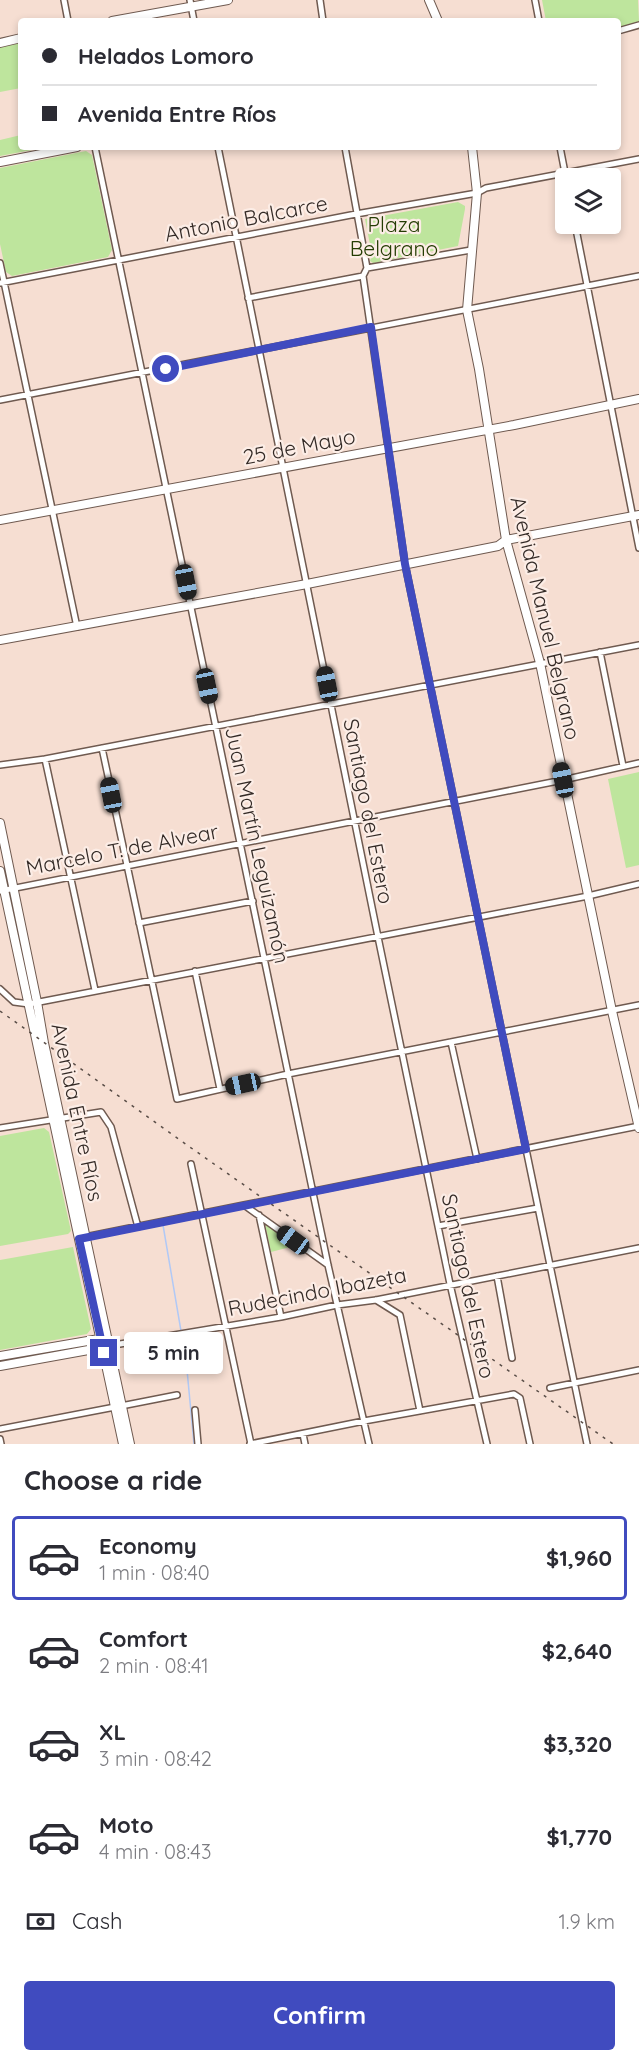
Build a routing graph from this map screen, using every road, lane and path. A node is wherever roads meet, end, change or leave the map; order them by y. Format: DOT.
graph roads {
  1 [pos="64,0"];
  2 [pos="228,0"];
  3 [pos="320,0"];
  4 [pos="429,0"];
  5 [pos="535,0"];
  6 [pos="191,3"];
  7 [pos="68,18"];
  8 [pos="125,18"];
  9 [pos="194,18"];
  10 [pos="323,18"];
  11 [pos="437,18"];
  12 [pos="538,18"];
  13 [pos="639,26"];
  14 [pos="621,30"];
  15 [pos="18,39"];
  16 [pos="0,43"];
  17 [pos="62,150"];
  18 [pos="96,150"];
  19 [pos="219,150"];
  20 [pos="345,150"];
  21 [pos="472,150"];
  22 [pos="561,150"];
  23 [pos="639,159"];
  24 [pos="0,162"];
  25 [pos="564,168"];
  26 [pos="600,168"];
  27 [pos="555,178"];
  28 [pos="477,193"];
  29 [pos="356,214"];
  30 [pos="577,234"];
  31 [pos="235,237"];
  32 [pos="471,250"];
  33 [pos="119,260"];
  34 [pos="0,263"];
  35 [pos="367,268"];
  36 [pos="363,276"];
  37 [pos="639,276"];
  38 [pos="2,283"];
  39 [pos="587,286"];
  40 [pos="248,298"];
  41 [pos="467,310"];
  42 [pos="371,327"];
  43 [pos="258,350"];
  44 [pos="143,373"];
  45 [pos="28,395"];
  46 [pos="639,399"];
  47 [pos="0,400"];
  48 [pos="611,405"];
  49 [pos="489,429"];
  50 [pos="388,447"];
  51 [pos="283,468"];
  52 [pos="167,489"];
  53 [pos="51,512"];
  54 [pos="636,515"];
  55 [pos="0,520"];
  56 [pos="506,540"];
  57 [pos="639,548"];
  58 [pos="405,564"];
  59 [pos="308,584"];
  60 [pos="190,606"];
  61 [pos="77,627"];
  62 [pos="0,640"];
  63 [pos="639,645"];
  64 [pos="600,652"];
  65 [pos="540,663"];
  66 [pos="430,684"];
  67 [pos="331,704"];
  68 [pos="216,726"];
  69 [pos="102,748"];
  70 [pos="45,759"];
  71 [pos="639,763"];
  72 [pos="0,765"];
  73 [pos="623,766"];
  74 [pos="563,780"];
  75 [pos="454,802"];
  76 [pos="355,821"];
  77 [pos="0,823"];
  78 [pos="241,842"];
  79 [pos="126,865"];
  80 [pos="0,871"];
  81 [pos="71,876"];
  82 [pos="639,884"];
  83 [pos="13,888"];
  84 [pos="2,890"];
  85 [pos="588,896"];
  86 [pos="253,901"];
  87 [pos="479,918"];
  88 [pos="139,923"];
  89 [pos="378,937"];
  90 [pos="265,957"];
  91 [pos="195,971"];
  92 [pos="150,980"];
  93 [pos="0,989"];
  94 [pos="95,990"];
  95 [pos="33,1003"];
  96 [pos="639,1005"];
  97 [pos="612,1011"];
  98 [pos="502,1033"];
  99 [pos="451,1042"];
  100 [pos="402,1052"];
  101 [pos="288,1074"];
  102 [pos="220,1089"];
  103 [pos="57,1118"];
  104 [pos="639,1127"];
  105 [pos="0,1128"];
  106 [pos="526,1149"];
  107 [pos="477,1159"];
  108 [pos="191,1164"];
  109 [pos="427,1169"];
  110 [pos="313,1191"];
  111 [pos="244,1205"];
  112 [pos="538,1208"];
  113 [pos="200,1214"];
  114 [pos="259,1215"];
  115 [pos="438,1226"];
  116 [pos="138,1227"];
  117 [pos="82,1238"];
  118 [pos="639,1248"];
  119 [pos="328,1265"];
  120 [pos="550,1267"];
  121 [pos="498,1276"];
  122 [pos="450,1284"];
  123 [pos="376,1300"];
  124 [pos="337,1305"];
  125 [pos="281,1317"];
  126 [pos="224,1327"];
  127 [pos="105,1342"];
  128 [pos="0,1356"];
  129 [pos="512,1358"];
  130 [pos="0,1365"];
  131 [pos="639,1370"];
  132 [pos="575,1382"];
  133 [pos="550,1388"];
  134 [pos="177,1395"];
  135 [pos="478,1401"];
  136 [pos="118,1406"];
  137 [pos="195,1410"];
  138 [pos="420,1411"];
  139 [pos="364,1421"];
  140 [pos="0,1429"];
  141 [pos="303,1434"];
  142 [pos="0,1438"];
  143 [pos="1,1444"];
  144 [pos="123,1444"];
  145 [pos="130,1444"];
  146 [pos="198,1444"];
  147 [pos="251,1444"];
  148 [pos="306,1444"];
  149 [pos="369,1444"];
  150 [pos="487,1444"];
  151 [pos="530,1444"];
  152 [pos="587,1444"];
  1 -- 7 [label="street"];
  2 -- 6 [label="main road"];
  3 -- 10 [label="street"];
  4 -- 11 [label="main road"];
  5 -- 12 [label="street"];
  6 -- 8 [label="main road"];
  6 -- 9 [label="street"];
  13 -- 14 [label="street"];
  15 -- 16 [label="main road"];
  17 -- 24 [label="main road"];
  18 -- 33 [label="street, Juan Martín Leguizamón"];
  19 -- 31 [label="street, Santiago del Estero"];
  20 -- 29 [label="street"];
  21 -- 28 [label="main road, Avenida Manuel Belgrano"];
  22 -- 25 [label="street"];
  23 -- 26 [label="street, Antonio Balcarce"];
  27 -- 28 [label="street, Antonio Balcarce"];
  28 -- 29 [label="street, Antonio Balcarce"];
  28 -- 32 [label="main road, Avenida Manuel Belgrano"];
  29 -- 31 [label="street, Antonio Balcarce"];
  29 -- 35 [label="street"];
  30 -- 39 [label="street"];
  31 -- 33 [label="street, Antonio Balcarce"];
  31 -- 40 [label="street, Santiago del Estero"];
  32 -- 35 [label="street"];
  32 -- 41 [label="main road, Avenida Manuel Belgrano"];
  33 -- 38 [label="street, Antonio Balcarce"];
  33 -- 44 [label="street, Juan Martín Leguizamón"];
  34 -- 38 [label="street"];
  35 -- 36 [label="street"];
  36 -- 40 [label="street"];
  36 -- 42 [label="street"];
  37 -- 39 [label="street"];
  38 -- 45 [label="street"];
  39 -- 41 [label="street"];
  39 -- 48 [label="street"];
  40 -- 43 [label="street, Santiago del Estero"];
  41 -- 42 [label="street"];
  41 -- 49 [label="main road, Avenida Manuel Belgrano"];
  42 -- 43 [label="street"];
  42 -- 50 [label="street"];
  43 -- 44 [label="street"];
  43 -- 51 [label="street, Santiago del Estero"];
  44 -- 45 [label="street"];
  44 -- 52 [label="street, Juan Martín Leguizamón"];
  45 -- 47 [label="street"];
  45 -- 53 [label="street"];
  46 -- 48 [label="main road, 25 de Mayo"];
  48 -- 49 [label="main road, 25 de Mayo"];
  48 -- 54 [label="street"];
  49 -- 50 [label="main road, 25 de Mayo"];
  49 -- 56 [label="main road, Avenida Manuel Belgrano"];
  50 -- 51 [label="main road, 25 de Mayo"];
  50 -- 58 [label="street"];
  51 -- 52 [label="main road, 25 de Mayo"];
  51 -- 59 [label="street, Santiago del Estero"];
  52 -- 53 [label="main road, 25 de Mayo"];
  52 -- 60 [label="street, Juan Martín Leguizamón"];
  53 -- 55 [label="main road, 25 de Mayo"];
  53 -- 61 [label="street"];
  54 -- 56 [label="main road"];
  54 -- 57 [label="street"];
  56 -- 58 [label="main road"];
  56 -- 65 [label="main road, Avenida Manuel Belgrano"];
  58 -- 59 [label="main road"];
  58 -- 66 [label="street"];
  59 -- 60 [label="main road"];
  59 -- 67 [label="street, Santiago del Estero"];
  60 -- 61 [label="main road"];
  60 -- 68 [label="street, Juan Martín Leguizamón"];
  61 -- 62 [label="main road"];
  63 -- 64 [label="street"];
  64 -- 65 [label="street"];
  64 -- 73 [label="street"];
  65 -- 66 [label="street"];
  65 -- 74 [label="main road, Avenida Manuel Belgrano"];
  66 -- 67 [label="street"];
  66 -- 75 [label="street"];
  67 -- 68 [label="street"];
  67 -- 76 [label="street, Santiago del Estero"];
  68 -- 69 [label="street"];
  68 -- 78 [label="street, Juan Martín Leguizamón"];
  69 -- 70 [label="street"];
  69 -- 79 [label="street"];
  70 -- 72 [label="street"];
  70 -- 81 [label="street"];
  71 -- 73 [label="street, Marcelo T. de Alvear"];
  73 -- 74 [label="street, Marcelo T. de Alvear"];
  74 -- 75 [label="street, Marcelo T. de Alvear"];
  74 -- 85 [label="main road, Avenida Manuel Belgrano"];
  75 -- 76 [label="street, Marcelo T. de Alvear"];
  75 -- 87 [label="street"];
  76 -- 78 [label="street, Marcelo T. de Alvear"];
  76 -- 89 [label="street, Santiago del Estero"];
  77 -- 83 [label="main road, Avenida Entre Ríos"];
  78 -- 79 [label="street, Marcelo T. de Alvear"];
  78 -- 86 [label="street, Juan Martín Leguizamón"];
  79 -- 81 [label="street, Marcelo T. de Alvear"];
  79 -- 88 [label="street"];
  80 -- 84 [label="main road, Avenida Entre Ríos"];
  81 -- 83 [label="street, Marcelo T. de Alvear"];
  81 -- 94 [label="street"];
  82 -- 85 [label="street"];
  83 -- 84 [label="street, Marcelo T. de Alvear"];
  83 -- 95 [label="main road, Avenida Entre Ríos"];
  84 -- 95 [label="main road, Avenida Entre Ríos"];
  85 -- 87 [label="street"];
  85 -- 97 [label="main road, Avenida Manuel Belgrano"];
  86 -- 88 [label="street"];
  86 -- 90 [label="street, Juan Martín Leguizamón"];
  87 -- 89 [label="street"];
  87 -- 98 [label="street"];
  88 -- 92 [label="street"];
  89 -- 90 [label="street"];
  89 -- 100 [label="street, Santiago del Estero"];
  90 -- 91 [label="street"];
  90 -- 101 [label="street, Juan Martín Leguizamón"];
  91 -- 92 [label="street"];
  91 -- 102 [label="street"];
  92 -- 94 [label="street"];
  92 -- 102 [label="street"];
  93 -- 95 [label="street"];
  94 -- 95 [label="street"];
  95 -- 103 [label="main road, Avenida Entre Ríos"];
  96 -- 97 [label="street"];
  97 -- 98 [label="street"];
  97 -- 104 [label="main road, Avenida Manuel Belgrano"];
  98 -- 99 [label="street"];
  98 -- 106 [label="street"];
  99 -- 100 [label="street"];
  99 -- 107 [label="street"];
  100 -- 101 [label="street"];
  100 -- 109 [label="street, Santiago del Estero"];
  101 -- 102 [label="street"];
  101 -- 110 [label="street, Juan Martín Leguizamón"];
  103 -- 105 [label="street"];
  103 -- 116 [label="street"];
  103 -- 117 [label="main road, Avenida Entre Ríos"];
  104 -- 106 [label="street"];
  106 -- 107 [label="street"];
  106 -- 112 [label="street"];
  107 -- 109 [label="street"];
  108 -- 113 [label="street"];
  109 -- 110 [label="street"];
  109 -- 115 [label="street, Santiago del Estero"];
  110 -- 111 [label="street"];
  110 -- 119 [label="street, Juan Martín Leguizamón"];
  111 -- 113 [label="street"];
  111 -- 114 [label="street"];
  112 -- 115 [label="street"];
  112 -- 120 [label="street"];
  113 -- 116 [label="street"];
  113 -- 126 [label="street"];
  114 -- 119 [label="street"];
  114 -- 125 [label="street"];
  115 -- 122 [label="street, Santiago del Estero"];
  116 -- 117 [label="street"];
  117 -- 127 [label="main road, Avenida Entre Ríos"];
  118 -- 120 [label="street, Rudecindo Ibazeta"];
  119 -- 124 [label="street, Juan Martín Leguizamón"];
  120 -- 121 [label="street, Rudecindo Ibazeta"];
  120 -- 132 [label="street"];
  121 -- 122 [label="street, Rudecindo Ibazeta"];
  121 -- 129 [label="street"];
  122 -- 123 [label="street, Rudecindo Ibazeta"];
  122 -- 135 [label="street, Santiago del Estero"];
  123 -- 124 [label="street, Rudecindo Ibazeta"];
  123 -- 138 [label="street"];
  124 -- 125 [label="street, Rudecindo Ibazeta"];
  124 -- 139 [label="street, Juan Martín Leguizamón"];
  125 -- 126 [label="street, Rudecindo Ibazeta"];
  126 -- 127 [label="street, Rudecindo Ibazeta"];
  126 -- 147 [label="street"];
  127 -- 128 [label="main road, Rudecindo Ibazeta"];
  127 -- 130 [label="main road, Rudecindo Ibazeta"];
  127 -- 136 [label="main road, Avenida Entre Ríos"];
  131 -- 132 [label="street"];
  132 -- 133 [label="street"];
  132 -- 152 [label="street"];
  134 -- 136 [label="street"];
  135 -- 138 [label="street"];
  135 -- 150 [label="street, Santiago del Estero"];
  135 -- 151 [label="street"];
  136 -- 140 [label="street"];
  136 -- 144 [label="main road, Avenida Entre Ríos"];
  136 -- 145 [label="main road, Avenida Entre Ríos"];
  137 -- 146 [label="street"];
  138 -- 139 [label="street"];
  139 -- 141 [label="street"];
  139 -- 149 [label="street, Juan Martín Leguizamón"];
  141 -- 147 [label="street"];
  141 -- 148 [label="street"];
  142 -- 143 [label="street"];
}
